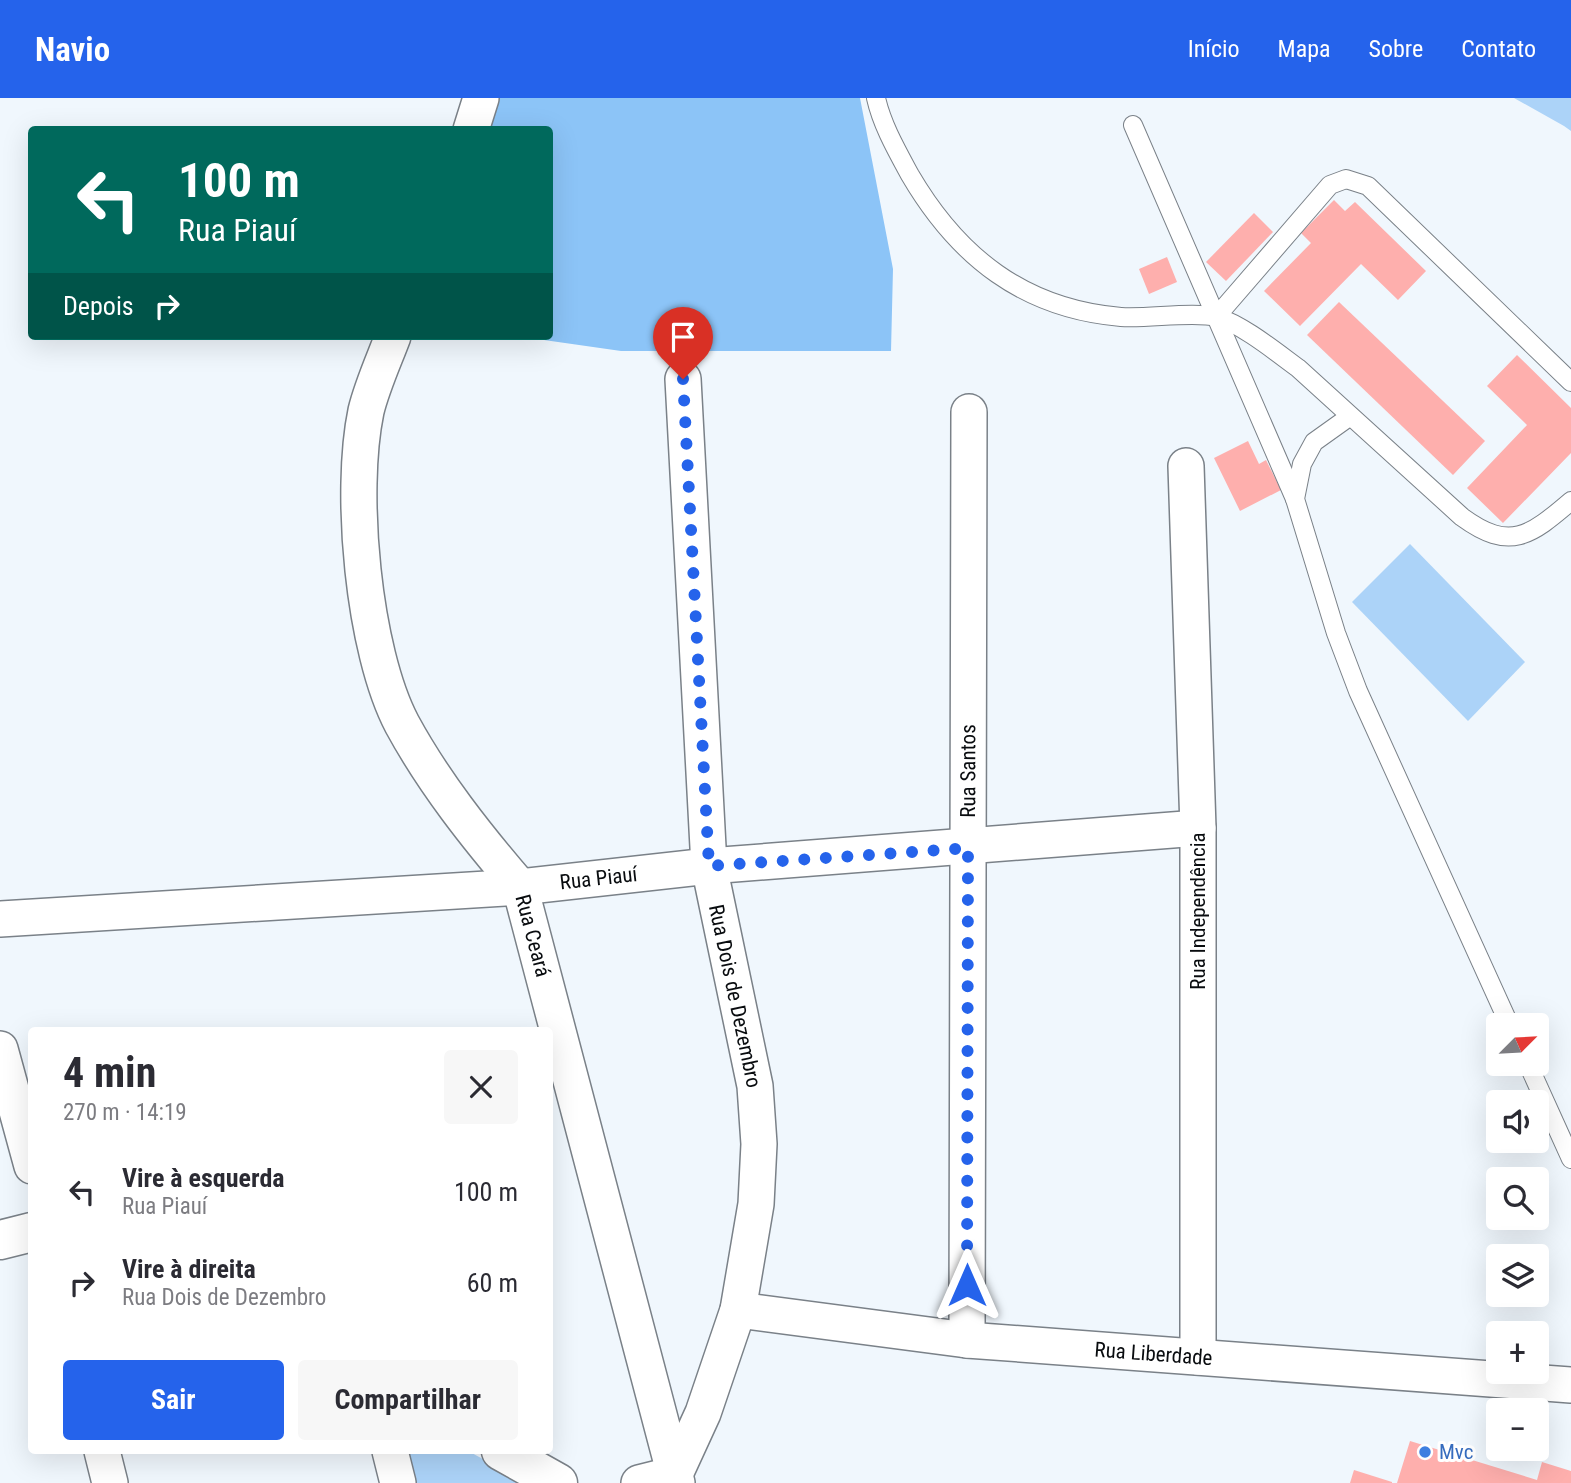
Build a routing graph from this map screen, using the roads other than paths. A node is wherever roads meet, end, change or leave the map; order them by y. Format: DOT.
graph roads {
  1 [pos="481,98"];
  2 [pos="876,98"];
  3 [pos="1133,125"];
  4 [pos="472,126"];
  5 [pos="1216,317"];
  6 [pos="392,340"];
  7 [pos="683,379"];
  8 [pos="1571,382"];
  9 [pos="969,412"];
  10 [pos="1349,417"];
  11 [pos="1186,466"];
  12 [pos="1295,499"];
  13 [pos="1571,501"];
  14 [pos="1198,828"];
  15 [pos="968,848"];
  16 [pos="709,866"];
  17 [pos="520,887"];
  18 [pos="0,919"];
  19 [pos="1504,1013"];
  20 [pos="0,1049"];
  21 [pos="1533,1076"];
  22 [pos="28,1151"];
  23 [pos="1571,1159"];
  24 [pos="28,1233"];
  25 [pos="0,1240"];
  26 [pos="738,1310"];
  27 [pos="967,1340"];
  28 [pos="1198,1357"];
  29 [pos="1571,1385"];
  30 [pos="103,1454"];
  31 [pos="391,1454"];
  32 [pos="506,1454"];
  33 [pos="676,1479"];
  34 [pos="110,1483"];
  35 [pos="398,1483"];
  36 [pos="558,1483"];
  37 [pos="639,1483"];
  1 -- 4 [label="street"];
  2 -- 5 [label="lane"];
  3 -- 5 [label="lane"];
  5 -- 8 [label="lane"];
  5 -- 10 [label="lane"];
  5 -- 12 [label="lane"];
  6 -- 17 [label="street, Rua Ceará"];
  7 -- 16 [label="street, Rua Dois de Dezembro"];
  9 -- 15 [label="street, Rua Santos"];
  10 -- 12 [label="lane"];
  10 -- 13 [label="lane"];
  11 -- 14 [label="street, Rua Independência"];
  12 -- 19 [label="lane"];
  14 -- 15 [label="street, Rua Piauí"];
  14 -- 28 [label="street, Rua Independência"];
  15 -- 16 [label="street, Rua Piauí"];
  15 -- 27 [label="street, Rua Santos"];
  16 -- 17 [label="street, Rua Piauí"];
  16 -- 26 [label="street, Rua Dois de Dezembro"];
  17 -- 18 [label="street, Rua Piauí"];
  17 -- 33 [label="street, Rua Ceará"];
  20 -- 22 [label="street"];
  21 -- 23 [label="lane"];
  24 -- 25 [label="street"];
  26 -- 27 [label="street, Rua Liberdade"];
  26 -- 33 [label="street, Rua Dois de Dezembro"];
  27 -- 28 [label="street, Rua Liberdade"];
  28 -- 29 [label="street, Rua Liberdade"];
  30 -- 34 [label="street"];
  31 -- 35 [label="street"];
  32 -- 36 [label="street"];
  33 -- 37 [label="street"];
}
